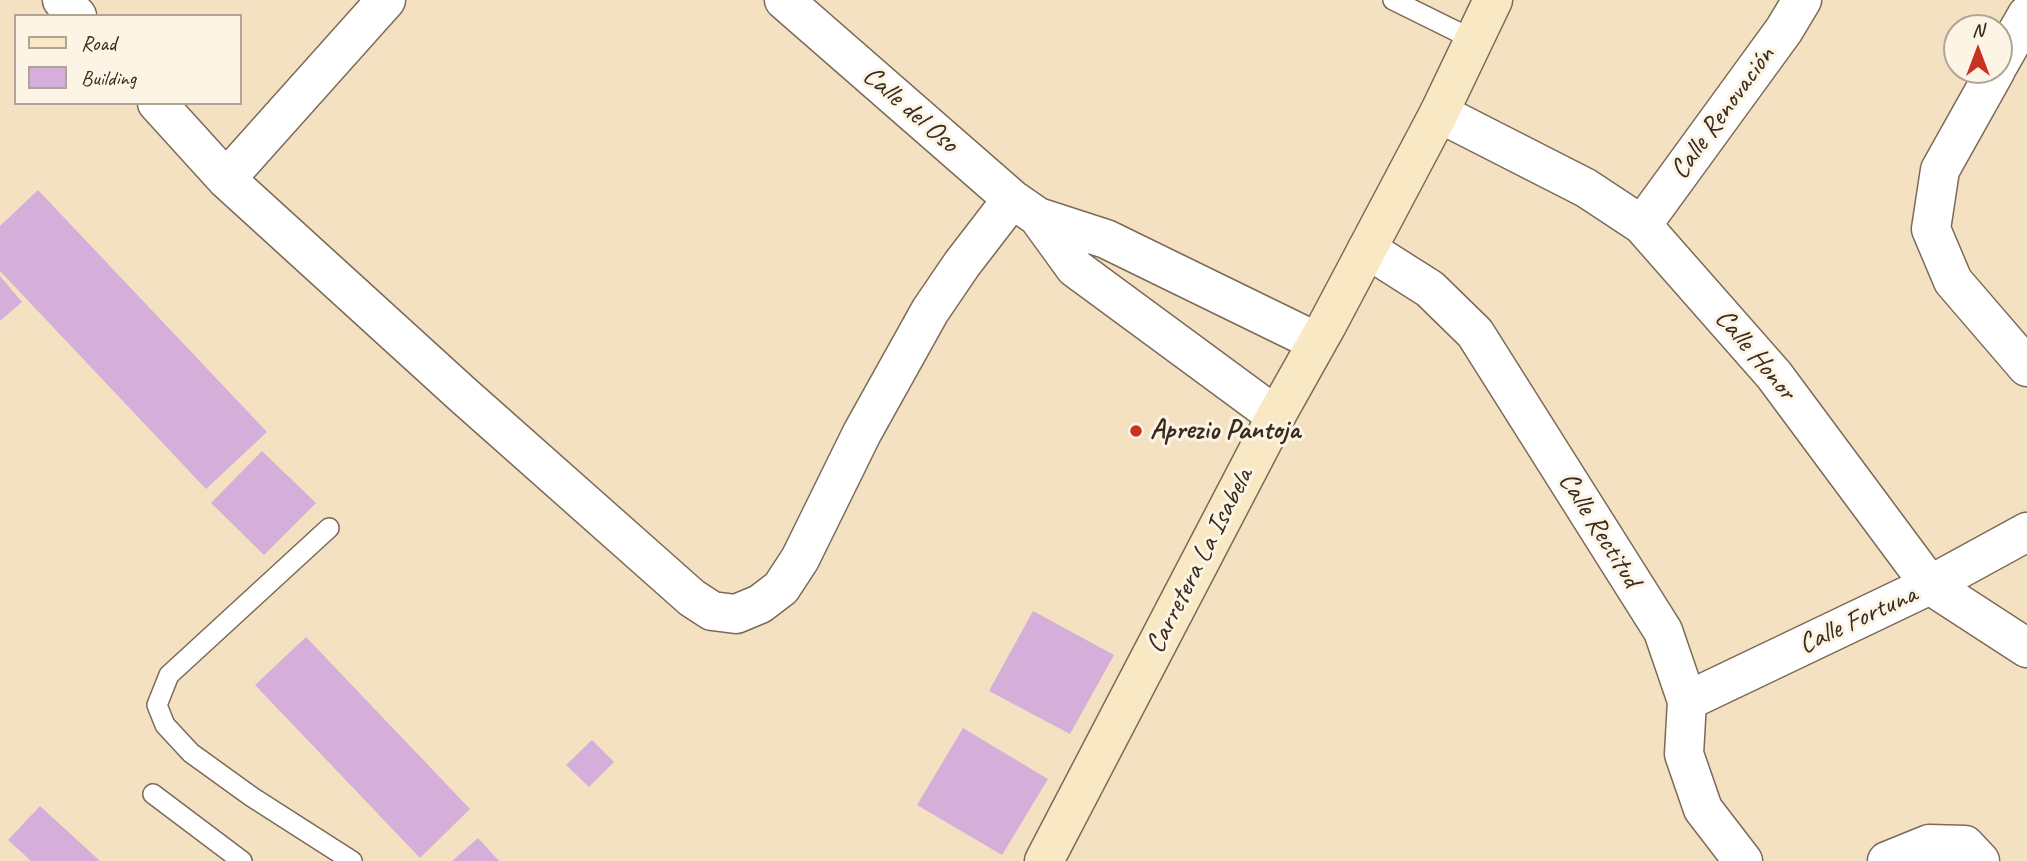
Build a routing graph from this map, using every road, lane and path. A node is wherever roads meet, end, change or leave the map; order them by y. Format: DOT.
graph roads {
  1 [pos="62,0"];
  2 [pos="784,0"];
  3 [pos="1393,0"];
  4 [pos="1493,0"];
  5 [pos="1802,0"];
  6 [pos="384,1"];
  7 [pos="75,14"];
  8 [pos="2027,15"];
  9 [pos="1474,40"];
  10 [pos="2013,40"];
  11 [pos="1988,84"];
  12 [pos="158,105"];
  13 [pos="1439,113"];
  14 [pos="226,179"];
  15 [pos="1025,208"];
  16 [pos="1642,225"];
  17 [pos="1367,249"];
  18 [pos="1317,342"];
  19 [pos="2027,367"];
  20 [pos="1276,415"];
  21 [pos="330,528"];
  22 [pos="2027,532"];
  23 [pos="1930,585"];
  24 [pos="2027,648"];
  25 [pos="1687,701"];
  26 [pos="153,794"];
  27 [pos="242,861"];
  28 [pos="352,861"];
  29 [pos="1044,861"];
  30 [pos="1743,861"];
  31 [pos="1888,861"];
  32 [pos="1980,861"];
  1 -- 7 [label="street"];
  2 -- 15 [label="street, Calle del Oso"];
  3 -- 9 [label="lane"];
  4 -- 9 [label="main road, Carretera La Isabela"];
  5 -- 16 [label="street, Calle Renovación"];
  6 -- 14 [label="street"];
  8 -- 10 [label="street"];
  9 -- 13 [label="main road, Carretera La Isabela"];
  11 -- 19 [label="street"];
  12 -- 14 [label="street"];
  13 -- 16 [label="street, Calle Honor"];
  13 -- 17 [label="main road, Carretera La Isabela"];
  14 -- 15 [label="street"];
  15 -- 18 [label="street, Calle del Oso"];
  15 -- 20 [label="street, Calle del Oso"];
  16 -- 23 [label="street, Calle Honor"];
  17 -- 18 [label="main road, Carretera La Isabela"];
  17 -- 25 [label="street, Calle Rectitud"];
  18 -- 20 [label="main road, Carretera La Isabela"];
  20 -- 29 [label="main road, Carretera La Isabela"];
  21 -- 28 [label="lane"];
  22 -- 23 [label="street, Calle Fortuna"];
  23 -- 24 [label="street, Calle Honor"];
  23 -- 25 [label="street, Calle Fortuna"];
  25 -- 30 [label="street, Calle Rectitud"];
  26 -- 27 [label="lane"];
  31 -- 32 [label="street"];
}
